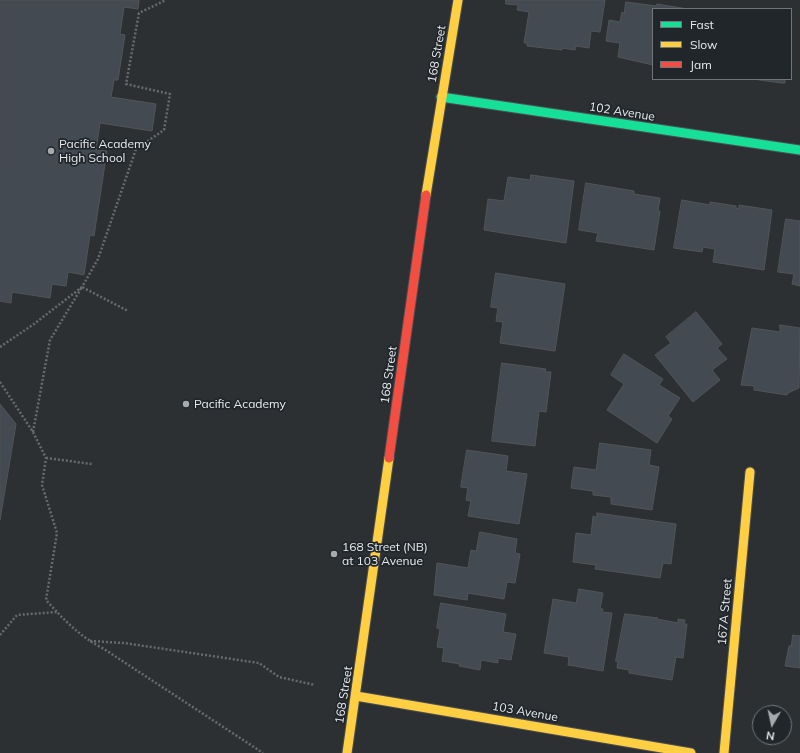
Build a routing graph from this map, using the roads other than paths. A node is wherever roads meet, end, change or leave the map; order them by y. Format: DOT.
graph roads {
  1 [pos="458,0"];
  2 [pos="441,97"];
  3 [pos="800,150"];
  4 [pos="750,472"];
  5 [pos="356,696"];
  6 [pos="347,753"];
  7 [pos="691,753"];
  8 [pos="724,753"];
  1 -- 2 [label="street, 168 Street"];
  2 -- 3 [label="street, 102 Avenue"];
  2 -- 5 [label="street, 168 Street"];
  4 -- 8 [label="street, 167A Street"];
  5 -- 6 [label="street, 168 Street"];
  5 -- 7 [label="street, 103 Avenue"];
}
